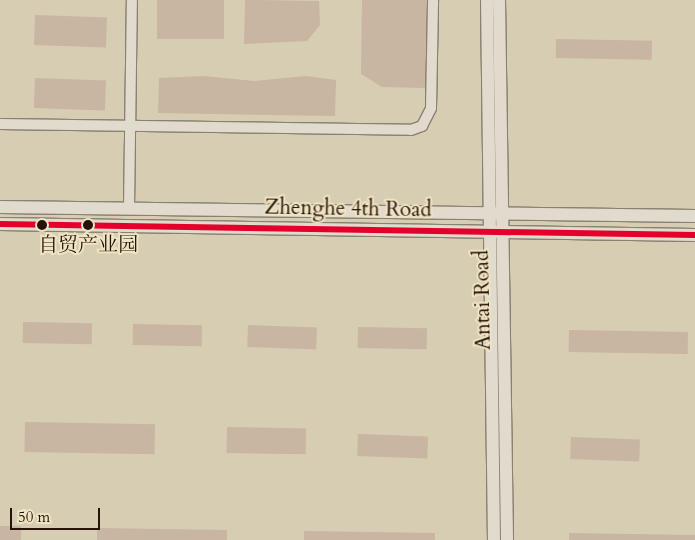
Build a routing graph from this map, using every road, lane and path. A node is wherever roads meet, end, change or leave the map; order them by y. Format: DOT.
graph roads {
  1 [pos="132,0"];
  2 [pos="433,0"];
  3 [pos="487,0"];
  4 [pos="499,0"];
  5 [pos="0,124"];
  6 [pos="130,126"];
  7 [pos="0,206"];
  8 [pos="129,208"];
  9 [pos="496,213"];
  10 [pos="695,216"];
  11 [pos="0,224"];
  12 [pos="496,232"];
  13 [pos="695,235"];
  14 [pos="494,540"];
  15 [pos="507,540"];
  1 -- 6 [label="street"];
  2 -- 6 [label="street"];
  3 -- 9 [label="street, Antai Road"];
  4 -- 9 [label="street, Antai Road"];
  5 -- 6 [label="street"];
  6 -- 8 [label="street"];
  7 -- 8 [label="street, Zhenghe 4th Road"];
  8 -- 9 [label="street, Zhenghe 4th Road"];
  9 -- 10 [label="street, Zhenghe 4th Road"];
  9 -- 12 [label="street, Antai Road"];
  11 -- 12 [label="street, Zhenghe 4th Road"];
  12 -- 13 [label="street, Zhenghe 4th Road"];
  12 -- 14 [label="street, Antai Road"];
  12 -- 15 [label="street, Antai Road"];
}
